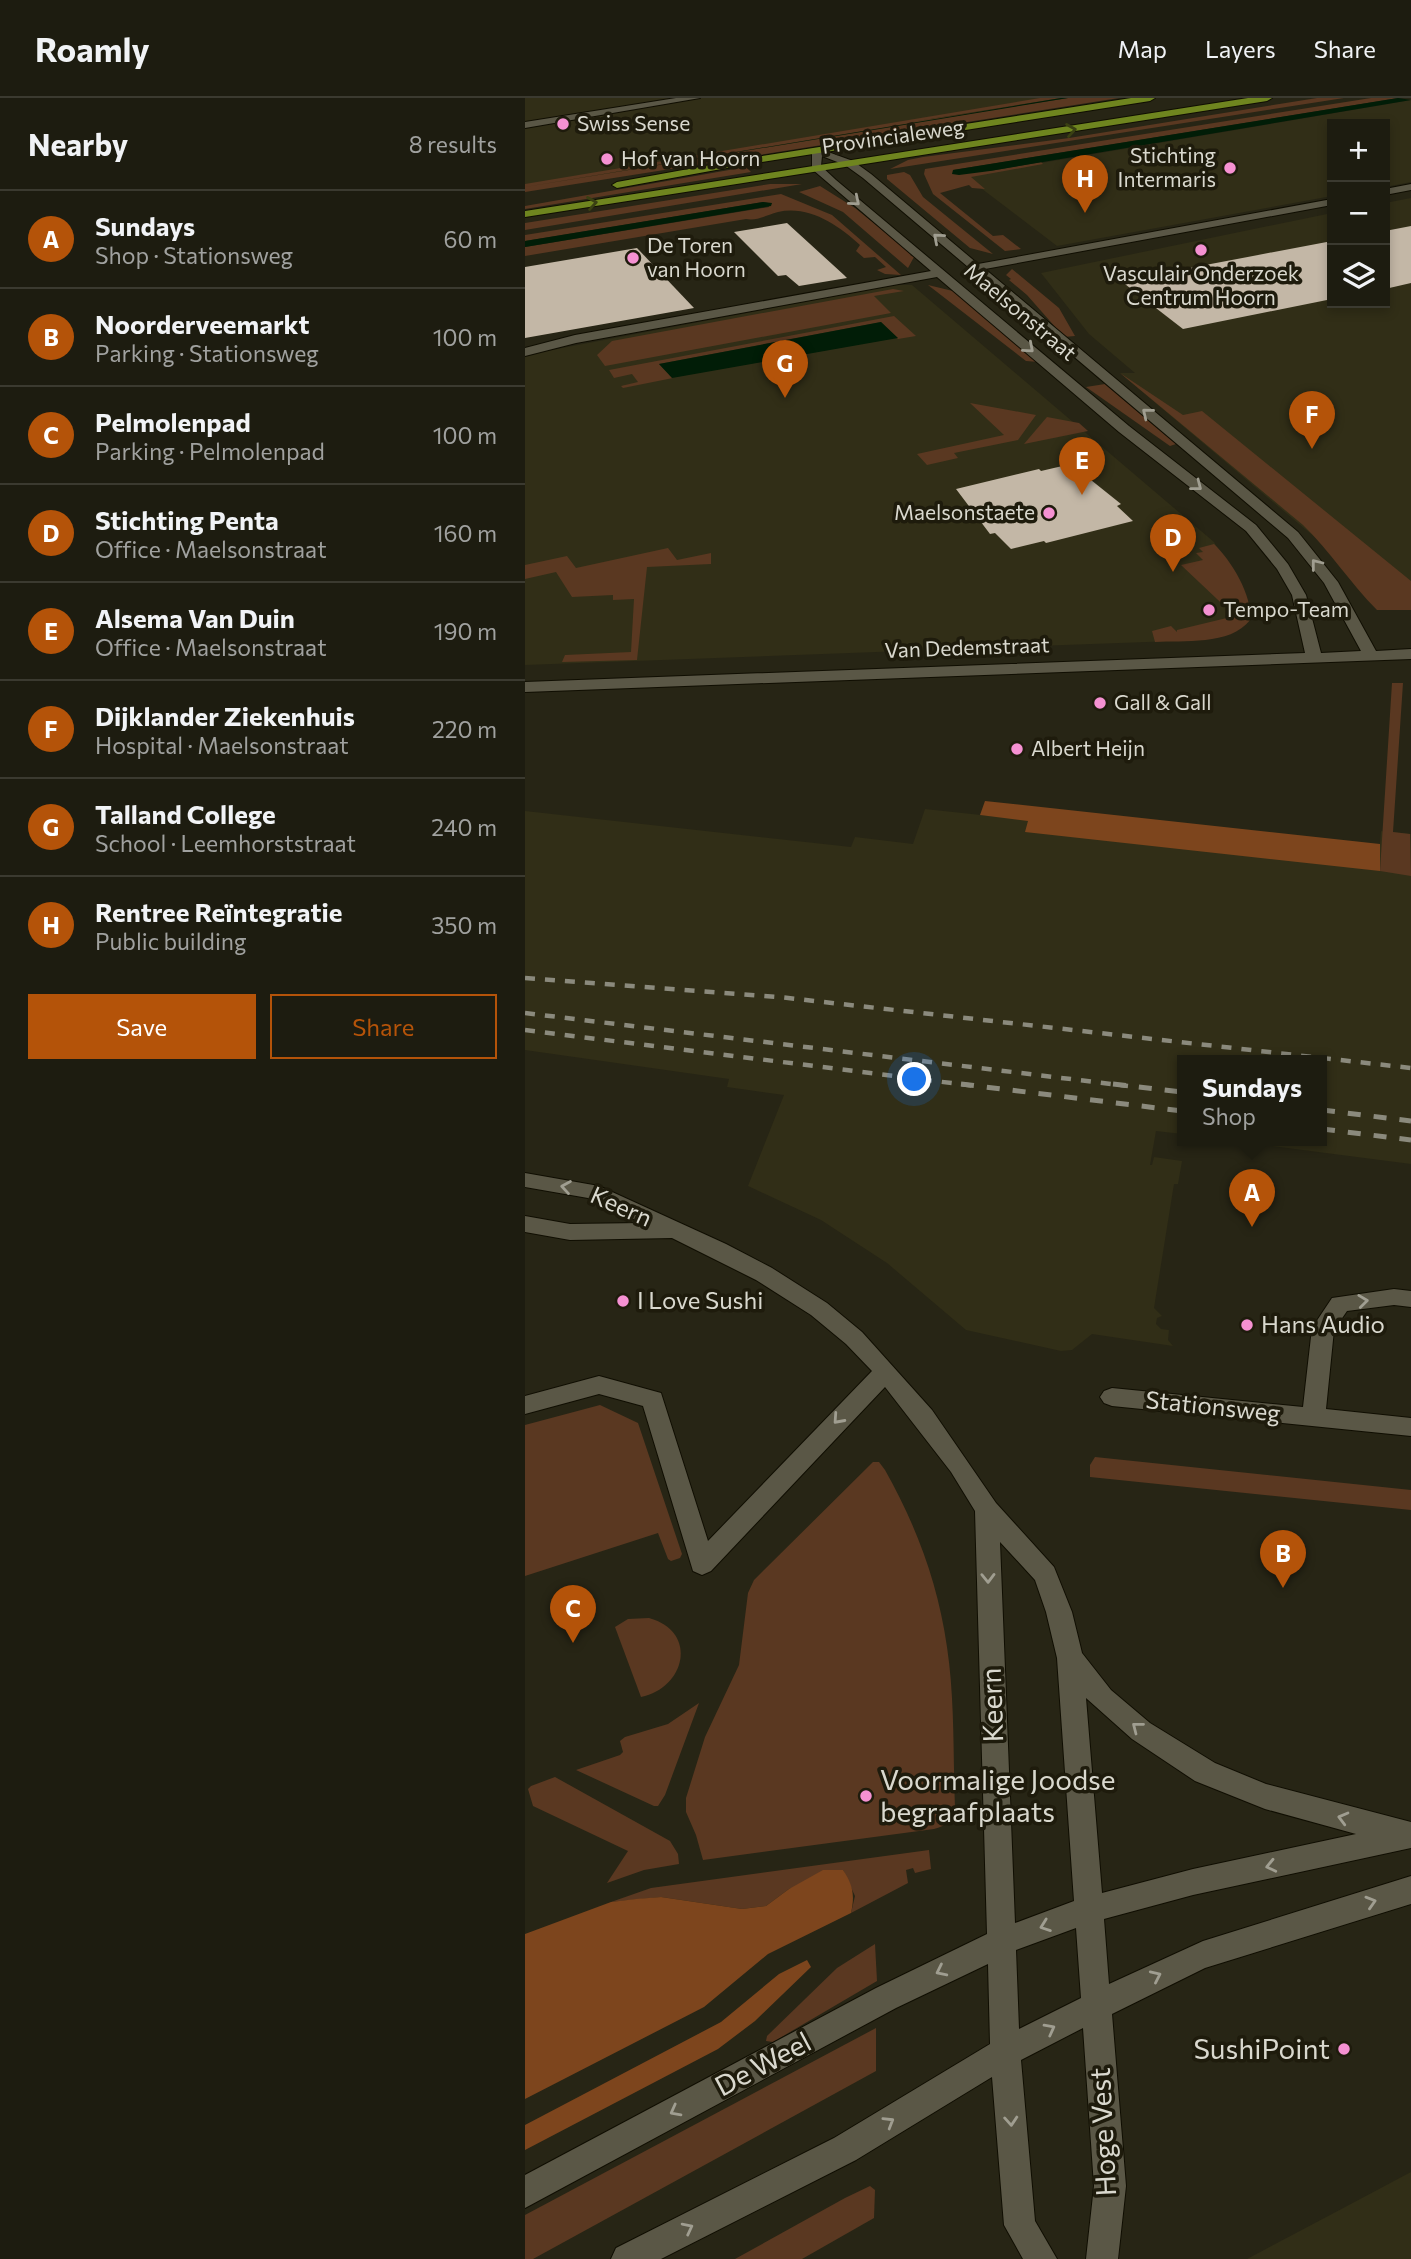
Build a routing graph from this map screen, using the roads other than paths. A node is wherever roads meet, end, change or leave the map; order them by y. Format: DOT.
graph roads {
  1 [pos="695,98"];
  2 [pos="1150,98"];
  3 [pos="1267,98"];
  4 [pos="615,99"];
  5 [pos="627,109"];
  6 [pos="525,125"];
  7 [pos="817,151"];
  8 [pos="849,163"];
  9 [pos="816,167"];
  10 [pos="610,186"];
  11 [pos="1411,187"];
  12 [pos="1390,191"];
  13 [pos="1327,203"];
  14 [pos="525,214"];
  15 [pos="973,268"];
  16 [pos="941,273"];
  17 [pos="525,352"];
  18 [pos="1411,654"];
  19 [pos="1371,656"];
  20 [pos="1314,657"];
  21 [pos="525,687"];
  22 [pos="525,1180"];
  23 [pos="525,1224"];
  24 [pos="674,1231"];
  25 [pos="1411,1299"];
  26 [pos="886,1371"];
  27 [pos="1112,1397"];
  28 [pos="525,1405"];
  29 [pos="1314,1417"];
  30 [pos="1411,1427"];
  31 [pos="987,1510"];
  32 [pos="1070,1658"];
  33 [pos="1410,1835"];
  34 [pos="1411,1890"];
  35 [pos="1088,1910"];
  36 [pos="1003,1941"];
  37 [pos="1095,2006"];
  38 [pos="1005,2052"];
  39 [pos="525,2192"];
  40 [pos="627,2259"];
  41 [pos="1041,2259"];
  42 [pos="1102,2259"];
  1 -- 5 [label="street"];
  2 -- 7 [label="main road, Provincialeweg"];
  8 -- 3 [label="main road, Provincialeweg, one-way"];
  4 -- 5 [label="street"];
  5 -- 6 [label="street"];
  7 -- 8 [label="street, Maelsonstraat"];
  7 -- 9 [label="street"];
  7 -- 10 [label="main road, Provincialeweg"];
  8 -- 9 [label="main road, Provincialeweg"];
  15 -- 8 [label="street, Maelsonstraat, one-way"];
  14 -- 9 [label="main road, Provincialeweg, one-way"];
  9 -- 16 [label="street, Maelsonstraat, one-way"];
  11 -- 12 [label="street"];
  13 -- 15 [label="street, Maelsonstraat"];
  19 -- 15 [label="street, Maelsonstraat, one-way"];
  16 -- 17 [label="street"];
  16 -- 20 [label="street, Maelsonstraat, one-way"];
  18 -- 19 [label="street, Van Dedemstraat"];
  19 -- 20 [label="street, Van Dedemstraat"];
  20 -- 21 [label="street, Van Dedemstraat"];
  24 -- 22 [label="street, Keern, one-way"];
  23 -- 24 [label="street, Keern"];
  24 -- 26 [label="street, Keern"];
  29 -- 25 [label="street, Stationsweg, one-way"];
  26 -- 28 [label="street, one-way"];
  26 -- 31 [label="street, Keern"];
  27 -- 29 [label="street, Stationsweg"];
  29 -- 30 [label="street, Stationsweg"];
  31 -- 32 [label="street, Keern"];
  31 -- 36 [label="street, Keern, one-way"];
  33 -- 32 [label="street, one-way"];
  32 -- 35 [label="street, Keern"];
  33 -- 35 [label="street, De Weel, one-way"];
  37 -- 34 [label="street, one-way"];
  35 -- 36 [label="street, De Weel, one-way"];
  35 -- 37 [label="street, Hoge Vest"];
  36 -- 38 [label="street, Keern"];
  36 -- 39 [label="street, De Weel, one-way"];
  38 -- 37 [label="street, one-way"];
  37 -- 42 [label="street, Hoge Vest"];
  40 -- 38 [label="street, one-way"];
  38 -- 41 [label="street, one-way"];
}
